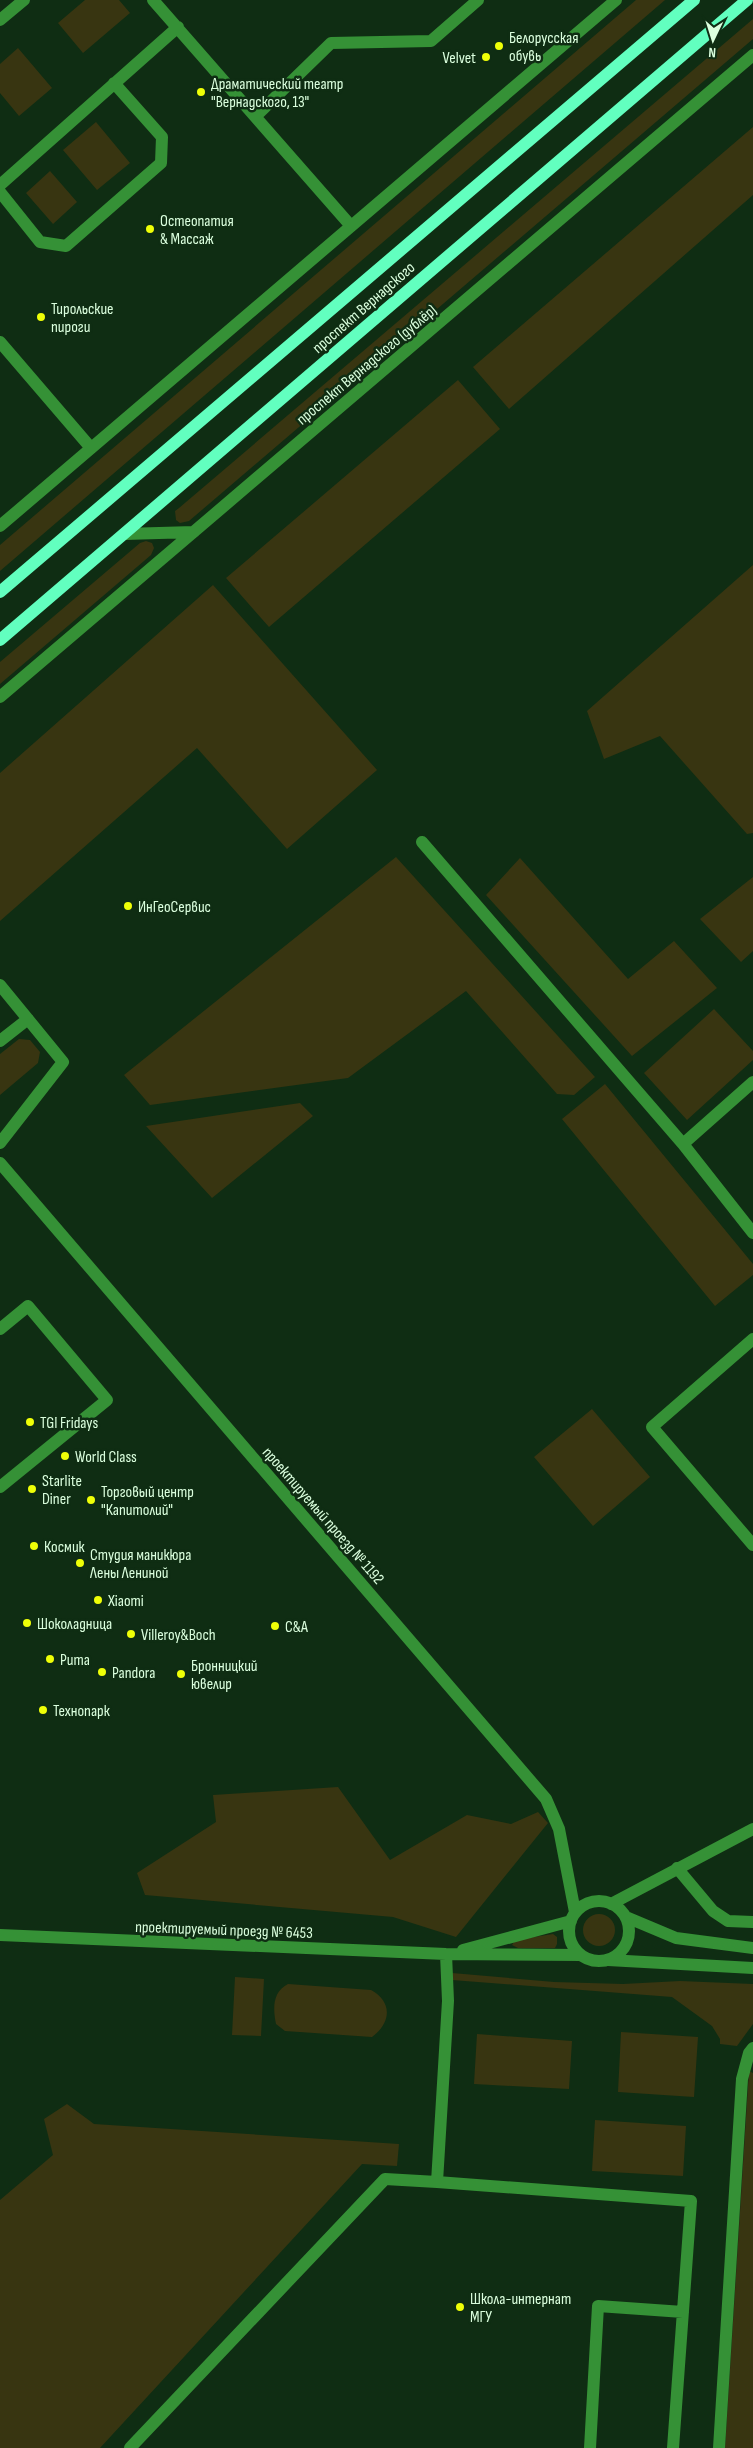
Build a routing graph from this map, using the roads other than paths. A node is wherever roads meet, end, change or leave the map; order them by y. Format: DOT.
graph roads {
  1 [pos="24,0"];
  2 [pos="153,0"];
  3 [pos="478,0"];
  4 [pos="616,0"];
  5 [pos="694,0"];
  6 [pos="747,0"];
  7 [pos="0,20"];
  8 [pos="178,28"];
  9 [pos="753,55"];
  10 [pos="114,84"];
  11 [pos="256,116"];
  12 [pos="0,185"];
  13 [pos="0,192"];
  14 [pos="352,226"];
  15 [pos="0,342"];
  16 [pos="92,448"];
  17 [pos="0,526"];
  18 [pos="194,532"];
  19 [pos="124,534"];
  20 [pos="0,592"];
  21 [pos="0,640"];
  22 [pos="0,697"];
  23 [pos="422,842"];
  24 [pos="0,984"];
  25 [pos="28,1018"];
  26 [pos="0,1041"];
  27 [pos="753,1082"];
  28 [pos="0,1143"];
  29 [pos="683,1144"];
  30 [pos="0,1163"];
  31 [pos="753,1233"];
  32 [pos="0,1330"];
  33 [pos="753,1339"];
  34 [pos="0,1487"];
  35 [pos="753,1544"];
  36 [pos="752,1826"];
  37 [pos="677,1868"];
  38 [pos="611,1904"];
  39 [pos="573,1917"];
  40 [pos="626,1917"];
  41 [pos="753,1922"];
  42 [pos="0,1935"];
  43 [pos="753,1948"];
  44 [pos="446,1954"];
  45 [pos="581,1955"];
  46 [pos="608,1960"];
  47 [pos="753,1968"];
  48 [pos="753,2048"];
  49 [pos="436,2182"];
  50 [pos="683,2312"];
  51 [pos="130,2448"];
  52 [pos="590,2448"];
  53 [pos="673,2448"];
  54 [pos="719,2448"];
  1 -- 7 [label="street"];
  2 -- 8 [label="street"];
  3 -- 11 [label="street"];
  4 -- 14 [label="street"];
  5 -- 20 [label="main road, проспект Вернадского"];
  6 -- 19 [label="main road, проспект Вернадского"];
  8 -- 10 [label="street"];
  8 -- 11 [label="street"];
  9 -- 18 [label="street, проспект Вернадского (дублёр)"];
  10 -- 12 [label="street"];
  10 -- 13 [label="street"];
  11 -- 14 [label="street"];
  14 -- 16 [label="street"];
  15 -- 16 [label="street"];
  16 -- 17 [label="street"];
  18 -- 19 [label="street"];
  18 -- 22 [label="street, проспект Вернадского (дублёр)"];
  19 -- 21 [label="main road, проспект Вернадского"];
  23 -- 29 [label="street"];
  24 -- 25 [label="street"];
  25 -- 26 [label="street"];
  25 -- 28 [label="street"];
  27 -- 29 [label="street"];
  29 -- 31 [label="street"];
  30 -- 39 [label="street, проектируемый проезд № 1192"];
  32 -- 34 [label="street"];
  33 -- 35 [label="street"];
  36 -- 37 [label="street"];
  37 -- 38 [label="street"];
  37 -- 41 [label="street"];
  38 -- 39 [label="street, проектируемый проезд № 6453"];
  38 -- 40 [label="street"];
  39 -- 44 [label="street, проектируемый проезд № 6453"];
  39 -- 45 [label="street"];
  40 -- 43 [label="street"];
  40 -- 46 [label="street"];
  42 -- 44 [label="street, проектируемый проезд № 6453"];
  44 -- 45 [label="street, проектируемый проезд № 6453"];
  44 -- 49 [label="street"];
  45 -- 46 [label="street, проектируемый проезд № 6453"];
  46 -- 47 [label="street, проектируемый проезд № 6453"];
  48 -- 54 [label="street"];
  49 -- 50 [label="street"];
  49 -- 51 [label="street"];
  50 -- 52 [label="street"];
  50 -- 53 [label="street"];
}
